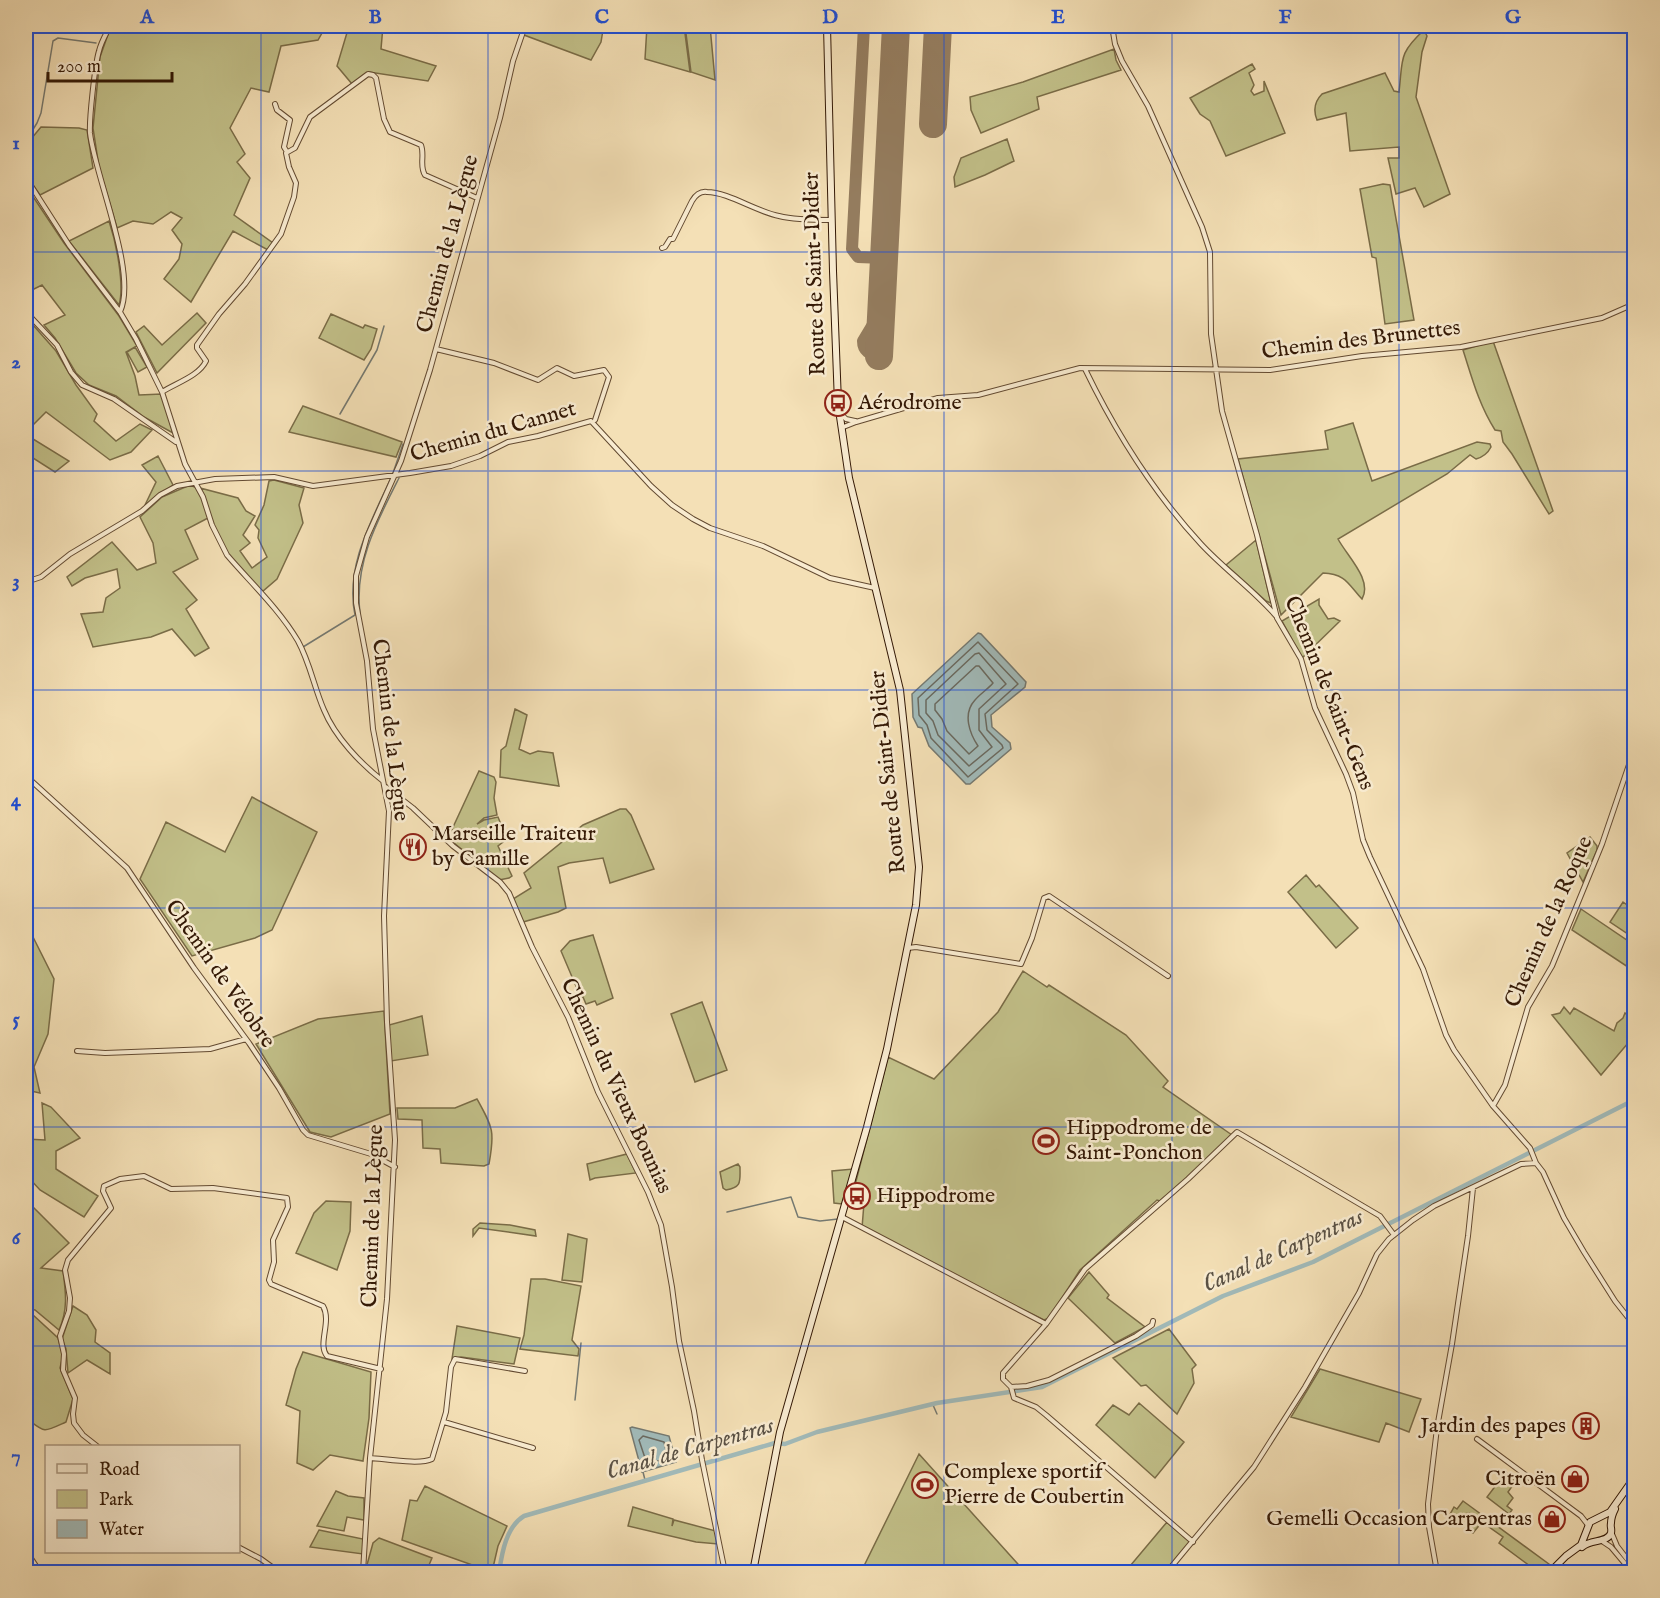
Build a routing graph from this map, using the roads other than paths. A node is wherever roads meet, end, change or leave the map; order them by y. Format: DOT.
graph roads {
  1 [pos="110,26"];
  2 [pos="525,26"];
  3 [pos="827,26"];
  4 [pos="1112,26"];
  5 [pos="276,104"];
  6 [pos="287,152"];
  7 [pos="26,178"];
  8 [pos="477,198"];
  9 [pos="831,220"];
  10 [pos="662,248"];
  11 [pos="1635,304"];
  12 [pos="26,312"];
  13 [pos="120,312"];
  14 [pos="436,349"];
  15 [pos="1216,368"];
  16 [pos="1085,369"];
  17 [pos="162,392"];
  18 [pos="839,411"];
  19 [pos="595,420"];
  20 [pos="853,421"];
  21 [pos="841,426"];
  22 [pos="177,442"];
  23 [pos="396,475"];
  24 [pos="195,481"];
  25 [pos="26,582"];
  26 [pos="876,588"];
  27 [pos="1277,618"];
  28 [pos="1635,750"];
  29 [pos="26,776"];
  30 [pos="385,784"];
  31 [pos="907,948"];
  32 [pos="1168,976"];
  33 [pos="246,1039"];
  34 [pos="77,1051"];
  35 [pos="1493,1106"];
  36 [pos="1536,1163"];
  37 [pos="395,1167"];
  38 [pos="1473,1188"];
  39 [pos="842,1217"];
  40 [pos="1394,1235"];
  41 [pos="1153,1321"];
  42 [pos="1046,1324"];
  43 [pos="1635,1324"];
  44 [pos="381,1369"];
  45 [pos="525,1371"];
  46 [pos="1011,1388"];
  47 [pos="444,1422"];
  48 [pos="1477,1439"];
  49 [pos="96,1445"];
  50 [pos="533,1448"];
  51 [pos="370,1458"];
  52 [pos="1635,1478"];
  53 [pos="1617,1503"];
  54 [pos="1581,1516"];
  55 [pos="1602,1517"];
  56 [pos="1594,1519"];
  57 [pos="1610,1524"];
  58 [pos="1588,1528"];
  59 [pos="1611,1532"];
  60 [pos="1598,1540"];
  61 [pos="1192,1542"];
  62 [pos="240,1548"];
  63 [pos="26,1551"];
  64 [pos="1635,1568"];
  65 [pos="40,1572"];
  66 [pos="279,1572"];
  67 [pos="363,1572"];
  68 [pos="725,1572"];
  69 [pos="753,1572"];
  70 [pos="1167,1572"];
  71 [pos="1437,1572"];
  72 [pos="1550,1572"];
  73 [pos="1555,1572"];
  74 [pos="1632,1572"];
  1 -- 13 [label="street"];
  2 -- 8 [label="street, Chemin de la Lègue"];
  3 -- 9 [label="main road, Route de Saint-Didier"];
  4 -- 15 [label="street, Chemin de Saint-Gens"];
  5 -- 6 [label="street"];
  6 -- 8 [label="street"];
  6 -- 17 [label="street"];
  7 -- 13 [label="street, Chemin du Vieux Bounias"];
  8 -- 14 [label="street, Chemin de la Lègue"];
  9 -- 10 [label="street"];
  9 -- 18 [label="main road, Route de Saint-Didier"];
  11 -- 15 [label="street, Chemin des Brunettes"];
  12 -- 22 [label="street"];
  13 -- 17 [label="street, Chemin du Vieux Bounias"];
  14 -- 19 [label="street"];
  14 -- 23 [label="street, Chemin de la Lègue"];
  15 -- 16 [label="street, Chemin des Brunettes"];
  15 -- 27 [label="street, Chemin de Saint-Gens"];
  16 -- 20 [label="street, Chemin des Brunettes"];
  16 -- 27 [label="street"];
  17 -- 22 [label="street, Chemin du Vieux Bounias"];
  18 -- 20 [label="street"];
  18 -- 21 [label="main road, Route de Saint-Didier"];
  20 -- 21 [label="street, Chemin des Brunettes"];
  21 -- 26 [label="main road, Route de Saint-Didier"];
  22 -- 24 [label="street, Chemin du Vieux Bounias"];
  23 -- 24 [label="street, Chemin du Cannet"];
  23 -- 26 [label="street, Chemin du Cannet"];
  23 -- 30 [label="street, Chemin de la Lègue"];
  24 -- 25 [label="street, Chemin du Cannet"];
  24 -- 30 [label="street, Chemin du Vieux Bounias"];
  26 -- 31 [label="main road, Route de Saint-Didier"];
  27 -- 35 [label="street, Chemin de Saint-Gens"];
  28 -- 35 [label="street, Chemin de la Roque"];
  29 -- 33 [label="street, Chemin de Vélobre"];
  30 -- 37 [label="street, Chemin de la Lègue"];
  30 -- 68 [label="street, Chemin du Vieux Bounias"];
  31 -- 32 [label="street"];
  31 -- 39 [label="main road, Route de Saint-Didier"];
  33 -- 34 [label="street"];
  33 -- 37 [label="street, Chemin de Vélobre"];
  35 -- 36 [label="street, Chemin de Saint-Gens"];
  36 -- 38 [label="street"];
  36 -- 43 [label="street, Chemin de Saint-Gens"];
  37 -- 44 [label="street, Chemin de la Lègue"];
  38 -- 40 [label="street"];
  38 -- 71 [label="street"];
  39 -- 42 [label="street"];
  39 -- 69 [label="main road, Route de Saint-Didier"];
  40 -- 42 [label="street"];
  40 -- 61 [label="street"];
  41 -- 46 [label="street"];
  42 -- 46 [label="street"];
  44 -- 49 [label="street"];
  44 -- 51 [label="street, Chemin de la Lègue"];
  45 -- 47 [label="street"];
  46 -- 61 [label="street"];
  47 -- 50 [label="street"];
  47 -- 51 [label="street"];
  48 -- 54 [label="street"];
  51 -- 67 [label="street, Chemin de la Lègue"];
  52 -- 53 [label="main road"];
  53 -- 55 [label="main road"];
  53 -- 57 [label="main road"];
  54 -- 56 [label="street"];
  54 -- 58 [label="street"];
  55 -- 56 [label="main road"];
  55 -- 57 [label="main road"];
  56 -- 58 [label="main road"];
  57 -- 59 [label="main road"];
  58 -- 60 [label="main road"];
  58 -- 72 [label="main road"];
  59 -- 60 [label="main road"];
  59 -- 64 [label="street"];
  60 -- 73 [label="main road"];
  60 -- 74 [label="street"];
  61 -- 70 [label="street"];
  62 -- 66 [label="street"];
  63 -- 65 [label="street"];
}
